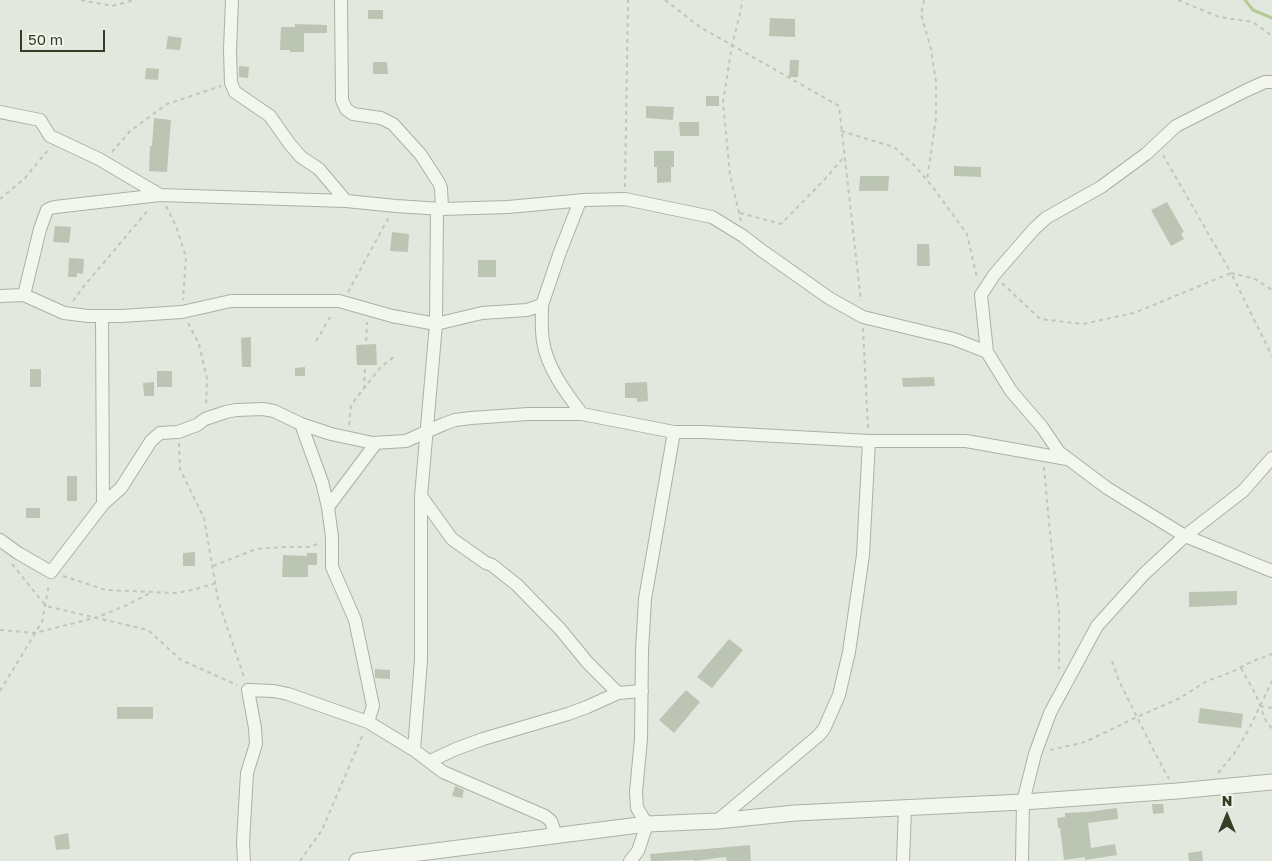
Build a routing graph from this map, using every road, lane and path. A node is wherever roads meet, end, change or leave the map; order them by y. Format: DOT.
graph roads {
  1 [pos="81,0"];
  2 [pos="134,0"];
  3 [pos="232,0"];
  4 [pos="341,0"];
  5 [pos="628,0"];
  6 [pos="665,0"];
  7 [pos="742,0"];
  8 [pos="924,0"];
  9 [pos="1178,0"];
  10 [pos="1272,36"];
  11 [pos="732,45"];
  12 [pos="1272,82"];
  13 [pos="230,83"];
  14 [pos="0,112"];
  15 [pos="842,131"];
  16 [pos="58,139"];
  17 [pos="1156,145"];
  18 [pos="844,157"];
  19 [pos="99,159"];
  20 [pos="927,180"];
  21 [pos="160,195"];
  22 [pos="0,199"];
  23 [pos="625,199"];
  24 [pos="346,201"];
  25 [pos="580,201"];
  26 [pos="396,206"];
  27 [pos="439,208"];
  28 [pos="740,212"];
  29 [pos="743,236"];
  30 [pos="1231,273"];
  31 [pos="994,275"];
  32 [pos="1272,290"];
  33 [pos="24,295"];
  34 [pos="981,295"];
  35 [pos="0,296"];
  36 [pos="339,301"];
  37 [pos="542,305"];
  38 [pos="367,310"];
  39 [pos="64,313"];
  40 [pos="102,316"];
  41 [pos="863,317"];
  42 [pos="436,324"];
  43 [pos="316,341"];
  44 [pos="987,352"];
  45 [pos="396,354"];
  46 [pos="1272,356"];
  47 [pos="364,389"];
  48 [pos="582,414"];
  49 [pos="301,424"];
  50 [pos="427,431"];
  51 [pos="178,432"];
  52 [pos="674,432"];
  53 [pos="348,437"];
  54 [pos="869,441"];
  55 [pos="376,443"];
  56 [pos="1044,456"];
  57 [pos="1272,458"];
  58 [pos="1070,460"];
  59 [pos="421,496"];
  60 [pos="103,504"];
  61 [pos="328,507"];
  62 [pos="1185,536"];
  63 [pos="332,537"];
  64 [pos="0,540"];
  65 [pos="11,563"];
  66 [pos="213,566"];
  67 [pos="50,572"];
  68 [pos="1272,572"];
  69 [pos="216,583"];
  70 [pos="151,592"];
  71 [pos="46,606"];
  72 [pos="98,617"];
  73 [pos="0,630"];
  74 [pos="35,633"];
  75 [pos="1272,654"];
  76 [pos="1112,661"];
  77 [pos="1241,668"];
  78 [pos="1272,681"];
  79 [pos="248,690"];
  80 [pos="0,691"];
  81 [pos="642,691"];
  82 [pos="618,693"];
  83 [pos="1060,694"];
  84 [pos="1260,706"];
  85 [pos="1272,708"];
  86 [pos="1137,716"];
  87 [pos="368,722"];
  88 [pos="1272,729"];
  89 [pos="414,750"];
  90 [pos="1035,754"];
  91 [pos="430,761"];
  92 [pos="1272,782"];
  93 [pos="1206,789"];
  94 [pos="1177,791"];
  95 [pos="1023,802"];
  96 [pos="905,808"];
  97 [pos="717,821"];
  98 [pos="647,824"];
  99 [pos="556,836"];
  100 [pos="244,861"];
  101 [pos="300,861"];
  102 [pos="357,861"];
  103 [pos="630,861"];
  104 [pos="904,861"];
  105 [pos="1022,861"];
  1 -- 2 [label="path"];
  3 -- 13 [label="street"];
  4 -- 27 [label="street"];
  5 -- 23 [label="path"];
  6 -- 11 [label="path"];
  7 -- 11 [label="path"];
  8 -- 20 [label="path"];
  9 -- 10 [label="path"];
  11 -- 15 [label="path"];
  11 -- 28 [label="path"];
  12 -- 17 [label="street"];
  13 -- 19 [label="path"];
  13 -- 24 [label="street"];
  14 -- 16 [label="street"];
  15 -- 18 [label="path"];
  15 -- 20 [label="path"];
  16 -- 19 [label="street"];
  16 -- 22 [label="path"];
  17 -- 30 [label="path"];
  17 -- 31 [label="street"];
  18 -- 28 [label="path"];
  18 -- 41 [label="path"];
  19 -- 21 [label="street"];
  20 -- 34 [label="path"];
  21 -- 24 [label="street"];
  21 -- 33 [label="street"];
  21 -- 39 [label="path"];
  23 -- 25 [label="street"];
  23 -- 29 [label="street"];
  24 -- 26 [label="street"];
  25 -- 27 [label="street"];
  25 -- 37 [label="street"];
  26 -- 27 [label="street"];
  26 -- 36 [label="path"];
  27 -- 42 [label="street"];
  28 -- 29 [label="path"];
  29 -- 41 [label="street"];
  30 -- 31 [label="path"];
  30 -- 32 [label="path"];
  30 -- 46 [label="path"];
  31 -- 34 [label="street"];
  33 -- 35 [label="street"];
  33 -- 39 [label="street"];
  34 -- 44 [label="street"];
  36 -- 38 [label="street"];
  36 -- 40 [label="street"];
  36 -- 43 [label="path"];
  37 -- 42 [label="street"];
  37 -- 48 [label="street"];
  38 -- 42 [label="street"];
  38 -- 47 [label="path"];
  39 -- 40 [label="street"];
  40 -- 60 [label="street"];
  41 -- 44 [label="street"];
  41 -- 54 [label="path"];
  42 -- 50 [label="street"];
  44 -- 58 [label="street"];
  45 -- 47 [label="path"];
  47 -- 53 [label="path"];
  48 -- 50 [label="street"];
  48 -- 52 [label="street"];
  49 -- 51 [label="street"];
  49 -- 53 [label="street"];
  49 -- 61 [label="street"];
  50 -- 55 [label="street"];
  50 -- 59 [label="street"];
  51 -- 60 [label="street"];
  51 -- 66 [label="path"];
  52 -- 54 [label="street"];
  52 -- 81 [label="street"];
  53 -- 55 [label="street"];
  54 -- 56 [label="street"];
  54 -- 97 [label="street"];
  55 -- 61 [label="street"];
  56 -- 58 [label="street"];
  56 -- 83 [label="path"];
  57 -- 62 [label="street"];
  58 -- 62 [label="street"];
  59 -- 82 [label="street"];
  59 -- 89 [label="street"];
  60 -- 67 [label="street"];
  61 -- 63 [label="street"];
  62 -- 68 [label="street"];
  62 -- 83 [label="street"];
  63 -- 66 [label="path"];
  63 -- 87 [label="street"];
  64 -- 67 [label="street"];
  65 -- 71 [label="path"];
  66 -- 69 [label="path"];
  67 -- 70 [label="path"];
  67 -- 71 [label="path"];
  69 -- 70 [label="path"];
  69 -- 79 [label="path"];
  70 -- 72 [label="path"];
  71 -- 72 [label="path"];
  71 -- 74 [label="path"];
  72 -- 74 [label="path"];
  72 -- 79 [label="path"];
  73 -- 74 [label="path"];
  74 -- 80 [label="path"];
  75 -- 77 [label="path"];
  76 -- 86 [label="path"];
  77 -- 84 [label="path"];
  77 -- 86 [label="path"];
  78 -- 84 [label="path"];
  79 -- 87 [label="street"];
  79 -- 100 [label="street"];
  81 -- 82 [label="street"];
  81 -- 98 [label="street"];
  82 -- 91 [label="street"];
  83 -- 90 [label="street"];
  84 -- 85 [label="path"];
  84 -- 88 [label="path"];
  84 -- 93 [label="path"];
  86 -- 90 [label="path"];
  86 -- 94 [label="path"];
  87 -- 89 [label="street"];
  87 -- 101 [label="path"];
  89 -- 91 [label="street"];
  90 -- 95 [label="street"];
  91 -- 99 [label="street"];
  92 -- 93 [label="street"];
  93 -- 94 [label="street"];
  94 -- 95 [label="street"];
  95 -- 96 [label="street"];
  95 -- 105 [label="street"];
  96 -- 97 [label="street"];
  96 -- 104 [label="street"];
  97 -- 98 [label="street"];
  98 -- 99 [label="street"];
  98 -- 103 [label="street"];
  99 -- 102 [label="street"];
}
